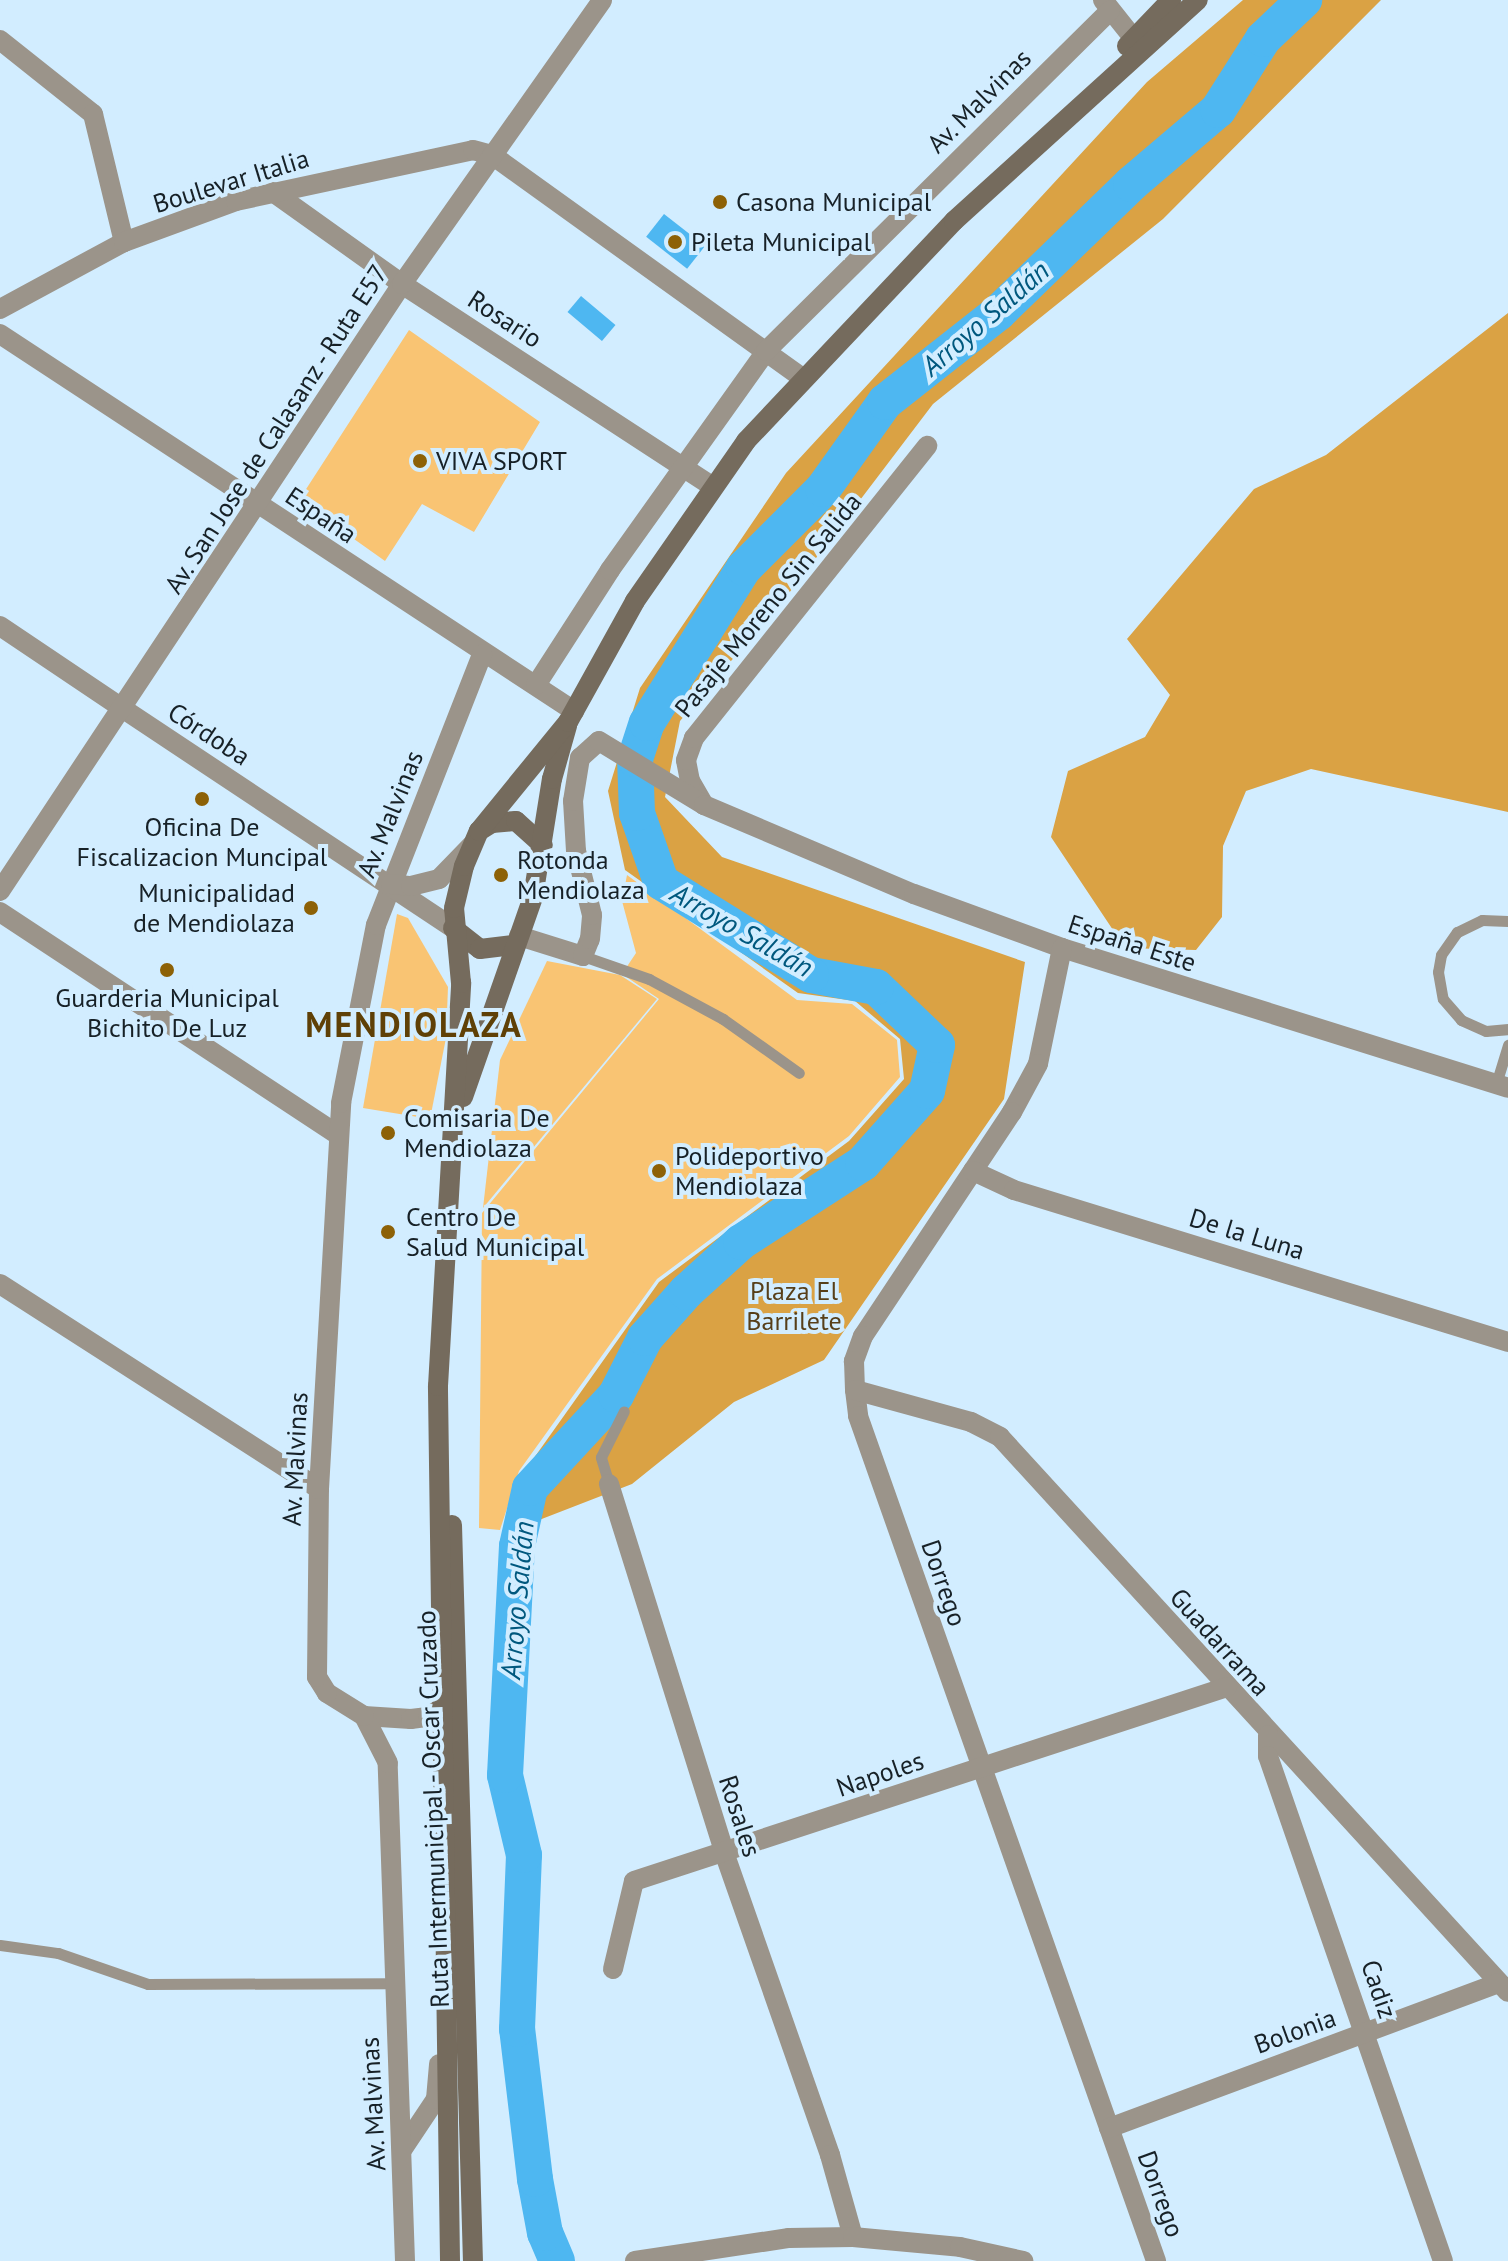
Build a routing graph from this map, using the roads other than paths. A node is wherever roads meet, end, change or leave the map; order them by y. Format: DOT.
graph roads {
  1 [pos="602,0"];
  2 [pos="1171,0"];
  3 [pos="1198,0"];
  4 [pos="1107,5"];
  5 [pos="1134,39"];
  6 [pos="0,40"];
  7 [pos="1045,133"];
  8 [pos="492,155"];
  9 [pos="273,192"];
  10 [pos="124,242"];
  11 [pos="402,284"];
  12 [pos="0,309"];
  13 [pos="0,334"];
  14 [pos="766,351"];
  15 [pos="801,377"];
  16 [pos="927,446"];
  17 [pos="682,465"];
  18 [pos="712,486"];
  19 [pos="259,504"];
  20 [pos="0,626"];
  21 [pos="482,654"];
  22 [pos="536,685"];
  23 [pos="122,708"];
  24 [pos="571,716"];
  25 [pos="704,805"];
  26 [pos="475,838"];
  27 [pos="543,845"];
  28 [pos="389,883"];
  29 [pos="0,891"];
  30 [pos="0,912"];
  31 [pos="1508,921"];
  32 [pos="453,928"];
  33 [pos="516,941"];
  34 [pos="1062,948"];
  35 [pos="583,956"];
  36 [pos="1508,1029"];
  37 [pos="1508,1045"];
  38 [pos="799,1073"];
  39 [pos="1502,1086"];
  40 [pos="453,1133"];
  41 [pos="337,1134"];
  42 [pos="973,1171"];
  43 [pos="0,1284"];
  44 [pos="1508,1342"];
  45 [pos="443,1356"];
  46 [pos="855,1390"];
  47 [pos="624,1411"];
  48 [pos="609,1484"];
  49 [pos="319,1489"];
  50 [pos="1227,1687"];
  51 [pos="440,1709"];
  52 [pos="364,1716"];
  53 [pos="1268,1735"];
  54 [pos="981,1767"];
  55 [pos="725,1855"];
  56 [pos="441,1904"];
  57 [pos="0,1945"];
  58 [pos="613,1969"];
  59 [pos="393,1983"];
  60 [pos="1504,1987"];
  61 [pos="1366,2032"];
  62 [pos="1109,2128"];
  63 [pos="402,2150"];
  64 [pos="853,2237"];
  65 [pos="405,2261"];
  66 [pos="450,2261"];
  67 [pos="473,2261"];
  68 [pos="635,2261"];
  69 [pos="1023,2261"];
  70 [pos="1156,2261"];
  71 [pos="1443,2261"];
  1 -- 8 [label="street, Av. San Jose de Calasanz - Ruta E57"];
  2 -- 5 [label="main road, Ruta Intermunicipal - Oscar Cruzado"];
  3 -- 7 [label="main road, Ruta Intermunicipal - Oscar Cruzado"];
  4 -- 5 [label="street"];
  4 -- 14 [label="street, Av. Malvinas"];
  5 -- 7 [label="main road, Ruta Intermunicipal - Oscar Cruzado"];
  6 -- 10 [label="street"];
  7 -- 15 [label="main road, Ruta Intermunicipal - Oscar Cruzado"];
  8 -- 9 [label="street, Boulevar Italia"];
  8 -- 11 [label="street, Av. San Jose de Calasanz - Ruta E57"];
  8 -- 14 [label="street"];
  9 -- 10 [label="street, Boulevar Italia"];
  9 -- 11 [label="street, Rosario"];
  10 -- 12 [label="street, Boulevar Italia"];
  11 -- 17 [label="street, Rosario"];
  11 -- 19 [label="street, Av. San Jose de Calasanz - Ruta E57"];
  13 -- 19 [label="street, España"];
  14 -- 15 [label="street"];
  14 -- 17 [label="street, Av. Malvinas"];
  15 -- 18 [label="main road, Ruta Intermunicipal - Oscar Cruzado"];
  16 -- 25 [label="street, Pasaje Moreno Sin Salida"];
  17 -- 18 [label="street, Rosario"];
  17 -- 22 [label="street, Av. Malvinas"];
  18 -- 24 [label="main road, Ruta Intermunicipal - Oscar Cruzado"];
  19 -- 21 [label="street, España"];
  19 -- 23 [label="street, Av. San Jose de Calasanz - Ruta E57"];
  20 -- 23 [label="street, Córdoba"];
  21 -- 22 [label="street, España"];
  21 -- 28 [label="street, Av. Malvinas"];
  22 -- 24 [label="street, España"];
  23 -- 28 [label="street, Córdoba"];
  23 -- 29 [label="street, Av. San Jose de Calasanz - Ruta E57"];
  24 -- 26 [label="main road, Ruta Intermunicipal - Oscar Cruzado"];
  24 -- 27 [label="main road, Ruta Intermunicipal - Oscar Cruzado"];
  25 -- 34 [label="street, España Este"];
  25 -- 35 [label="street, España Este"];
  26 -- 27 [label="main road"];
  26 -- 28 [label="street"];
  26 -- 32 [label="main road, Ruta Intermunicipal - Oscar Cruzado"];
  27 -- 33 [label="main road, Ruta Intermunicipal - Oscar Cruzado"];
  28 -- 32 [label="street, Córdoba"];
  28 -- 41 [label="street, Av. Malvinas"];
  30 -- 41 [label="street"];
  31 -- 36 [label="lane"];
  32 -- 33 [label="main road"];
  32 -- 40 [label="main road, Ruta Intermunicipal - Oscar Cruzado"];
  33 -- 35 [label="street"];
  33 -- 40 [label="main road, Ruta Intermunicipal - Oscar Cruzado"];
  34 -- 39 [label="street, España Este"];
  34 -- 42 [label="street, Dorrego"];
  35 -- 38 [label="lane"];
  37 -- 39 [label="lane"];
  40 -- 45 [label="main road, Ruta Intermunicipal - Oscar Cruzado"];
  41 -- 49 [label="street, Av. Malvinas"];
  42 -- 44 [label="street, De la Luna"];
  42 -- 46 [label="street, Dorrego"];
  43 -- 49 [label="street"];
  45 -- 51 [label="main road, Ruta Intermunicipal - Oscar Cruzado"];
  45 -- 67 [label="main road, Ruta Intermunicipal - Oscar Cruzado"];
  46 -- 50 [label="street, Guadarrama"];
  46 -- 54 [label="street, Dorrego"];
  47 -- 48 [label="lane, Rosales"];
  48 -- 55 [label="street, Rosales"];
  49 -- 52 [label="street, Av. Malvinas"];
  50 -- 53 [label="street, Guadarrama"];
  50 -- 54 [label="street, Napoles"];
  51 -- 52 [label="street"];
  51 -- 56 [label="main road, Ruta Intermunicipal - Oscar Cruzado"];
  52 -- 59 [label="street, Av. Malvinas"];
  53 -- 60 [label="street, Guadarrama"];
  53 -- 61 [label="street, Cadiz"];
  54 -- 55 [label="street, Napoles"];
  54 -- 62 [label="street, Dorrego"];
  55 -- 58 [label="street, Napoles"];
  55 -- 64 [label="street, Rosales"];
  56 -- 63 [label="street"];
  56 -- 66 [label="main road, Ruta Intermunicipal - Oscar Cruzado"];
  57 -- 59 [label="lane"];
  59 -- 63 [label="street, Av. Malvinas"];
  60 -- 61 [label="street, Bolonia"];
  61 -- 62 [label="street, Bolonia"];
  61 -- 71 [label="street, Cadiz"];
  62 -- 70 [label="street, Dorrego"];
  63 -- 65 [label="street, Av. Malvinas"];
  64 -- 68 [label="street"];
  64 -- 69 [label="street"];
}
